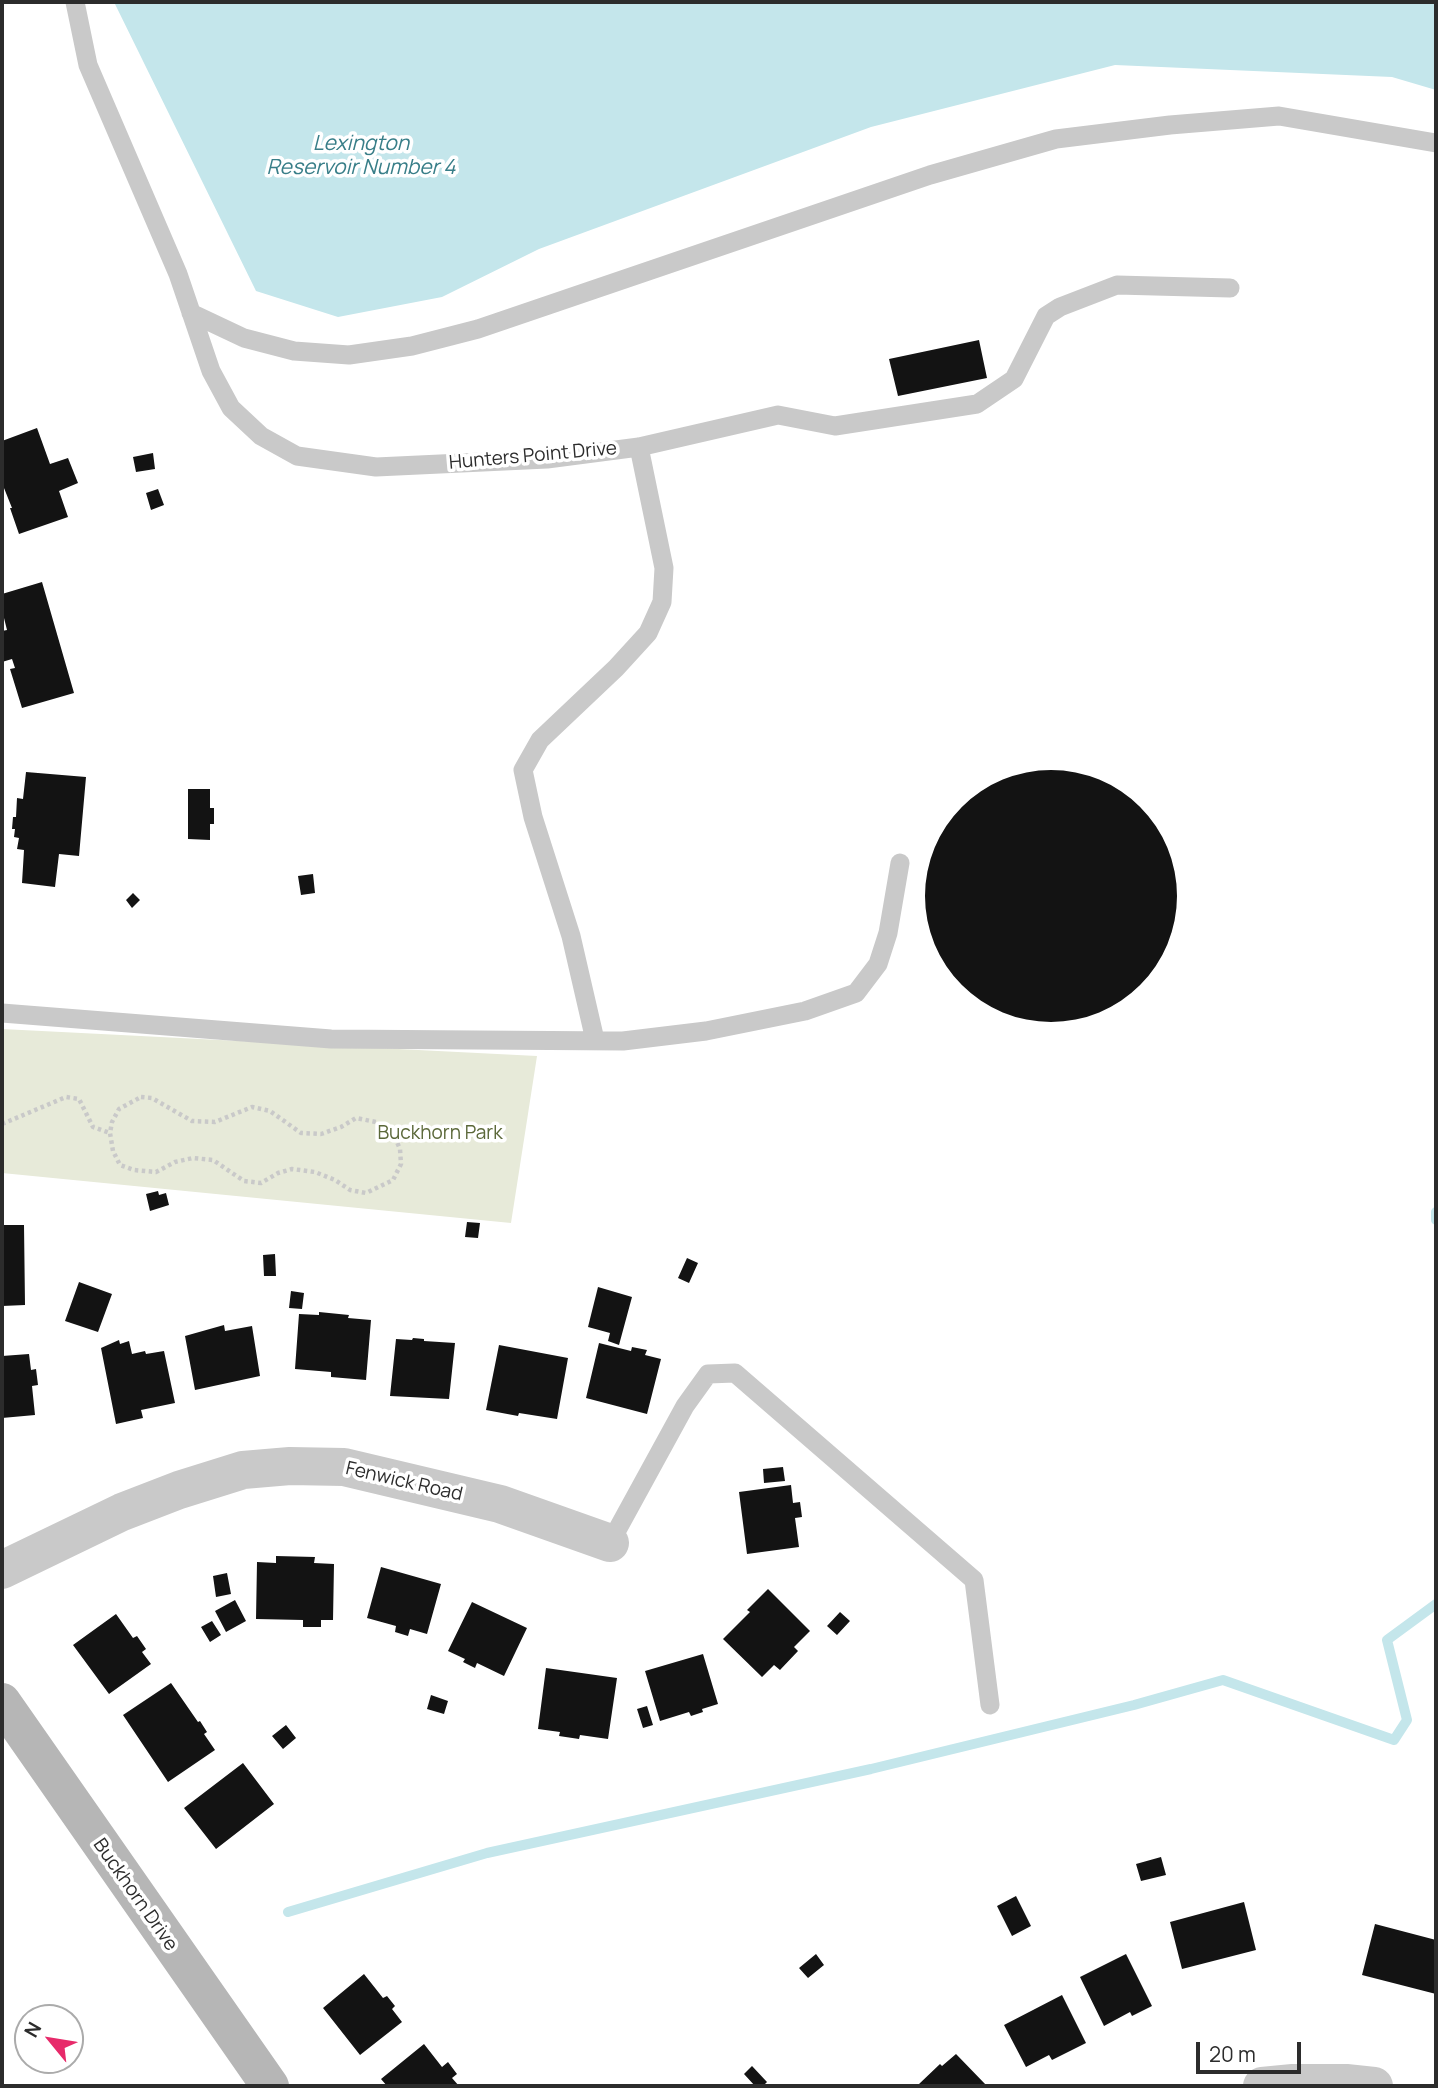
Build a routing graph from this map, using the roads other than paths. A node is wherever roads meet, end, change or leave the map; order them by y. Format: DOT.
graph roads {
  1 [pos="75,2"];
  2 [pos="1436,143"];
  3 [pos="1230,288"];
  4 [pos="191,313"];
  5 [pos="639,447"];
  6 [pos="900,863"];
  7 [pos="2,1013"];
  8 [pos="595,1040"];
  9 [pos="610,1543"];
  10 [pos="2,1570"];
  11 [pos="2,1702"];
  12 [pos="990,1705"];
  13 [pos="270,2086"];
  14 [pos="1262,2086"];
  15 [pos="1374,2086"];
  1 -- 4 [label="lane, Hunters Point Drive"];
  2 -- 4 [label="lane"];
  3 -- 5 [label="lane, Hunters Point Drive"];
  4 -- 5 [label="lane, Hunters Point Drive"];
  5 -- 8 [label="lane"];
  6 -- 8 [label="lane"];
  7 -- 8 [label="lane"];
  9 -- 10 [label="street, Fenwick Road"];
  9 -- 12 [label="lane"];
  11 -- 13 [label="street, Buckhorn Drive"];
  14 -- 15 [label="street"];
}
